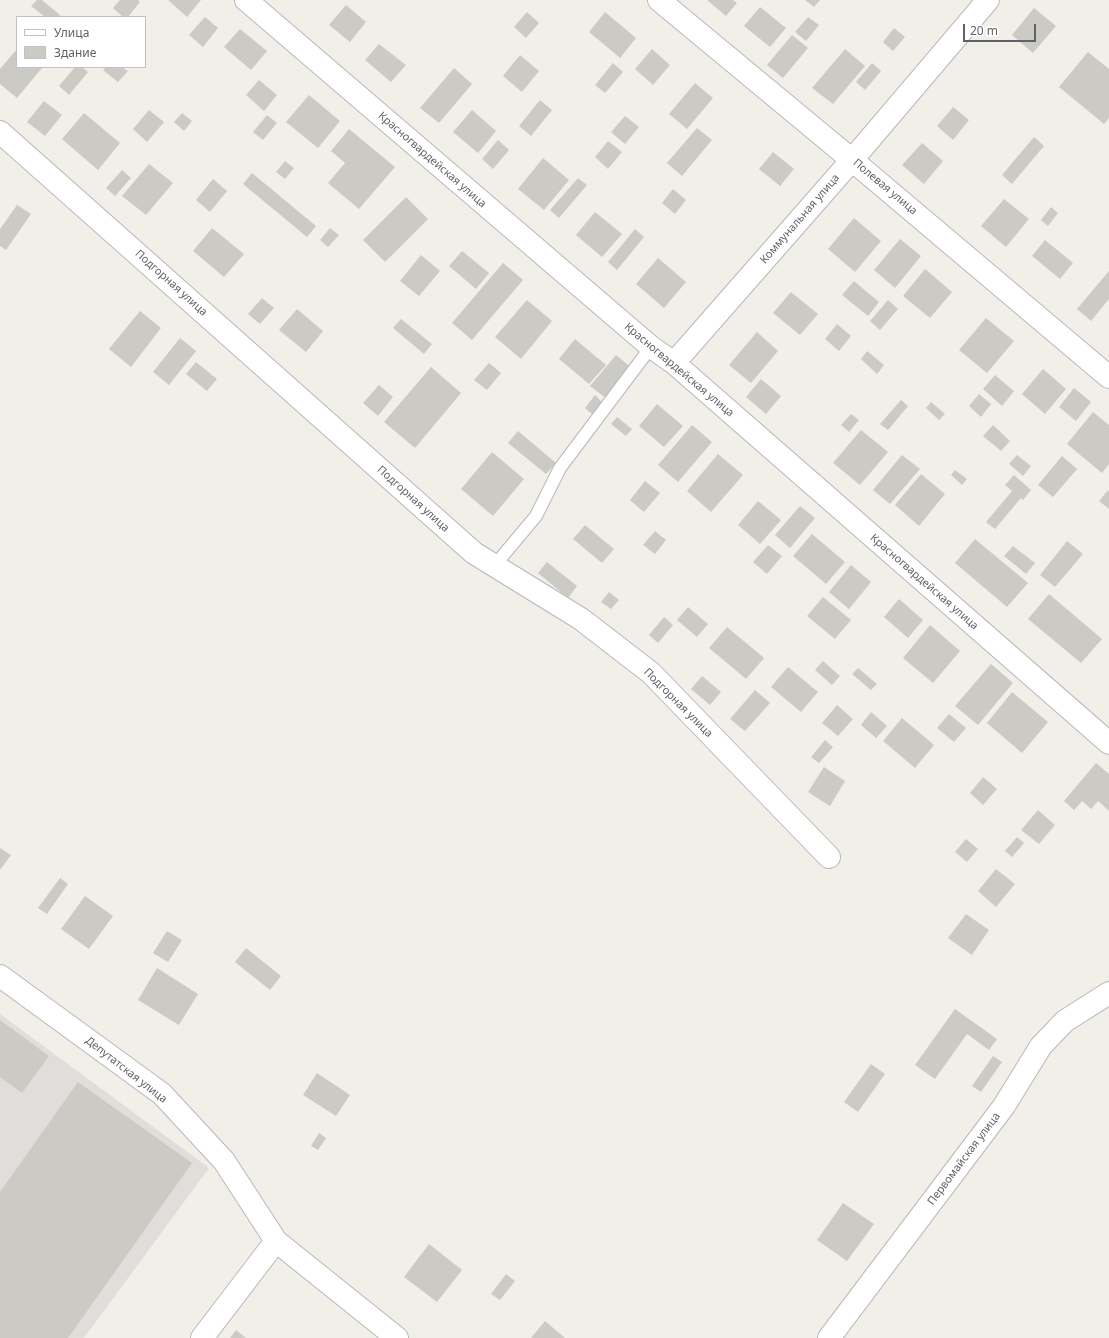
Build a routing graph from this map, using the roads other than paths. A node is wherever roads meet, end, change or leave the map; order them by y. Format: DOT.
graph roads {
  1 [pos="246,0"];
  2 [pos="659,0"];
  3 [pos="988,0"];
  4 [pos="0,132"];
  5 [pos="852,160"];
  6 [pos="651,347"];
  7 [pos="674,363"];
  8 [pos="1109,377"];
  9 [pos="495,565"];
  10 [pos="1109,743"];
  11 [pos="829,857"];
  12 [pos="0,976"];
  13 [pos="1109,993"];
  14 [pos="276,1241"];
  15 [pos="202,1338"];
  16 [pos="397,1338"];
  17 [pos="829,1338"];
  1 -- 6 [label="street, Красногвардейская улица"];
  2 -- 5 [label="street, Полевая улица"];
  3 -- 5 [label="street, Коммунальная улица"];
  4 -- 9 [label="street, Подгорная улица"];
  5 -- 7 [label="street, Коммунальная улица"];
  5 -- 8 [label="street, Полевая улица"];
  6 -- 7 [label="street, Красногвардейская улица"];
  6 -- 9 [label="lane"];
  7 -- 10 [label="street, Красногвардейская улица"];
  9 -- 11 [label="street, Подгорная улица"];
  12 -- 14 [label="street, Депутатская улица"];
  13 -- 17 [label="street, Первомайская улица"];
  14 -- 15 [label="street"];
  14 -- 16 [label="street, Депутатская улица"];
}
